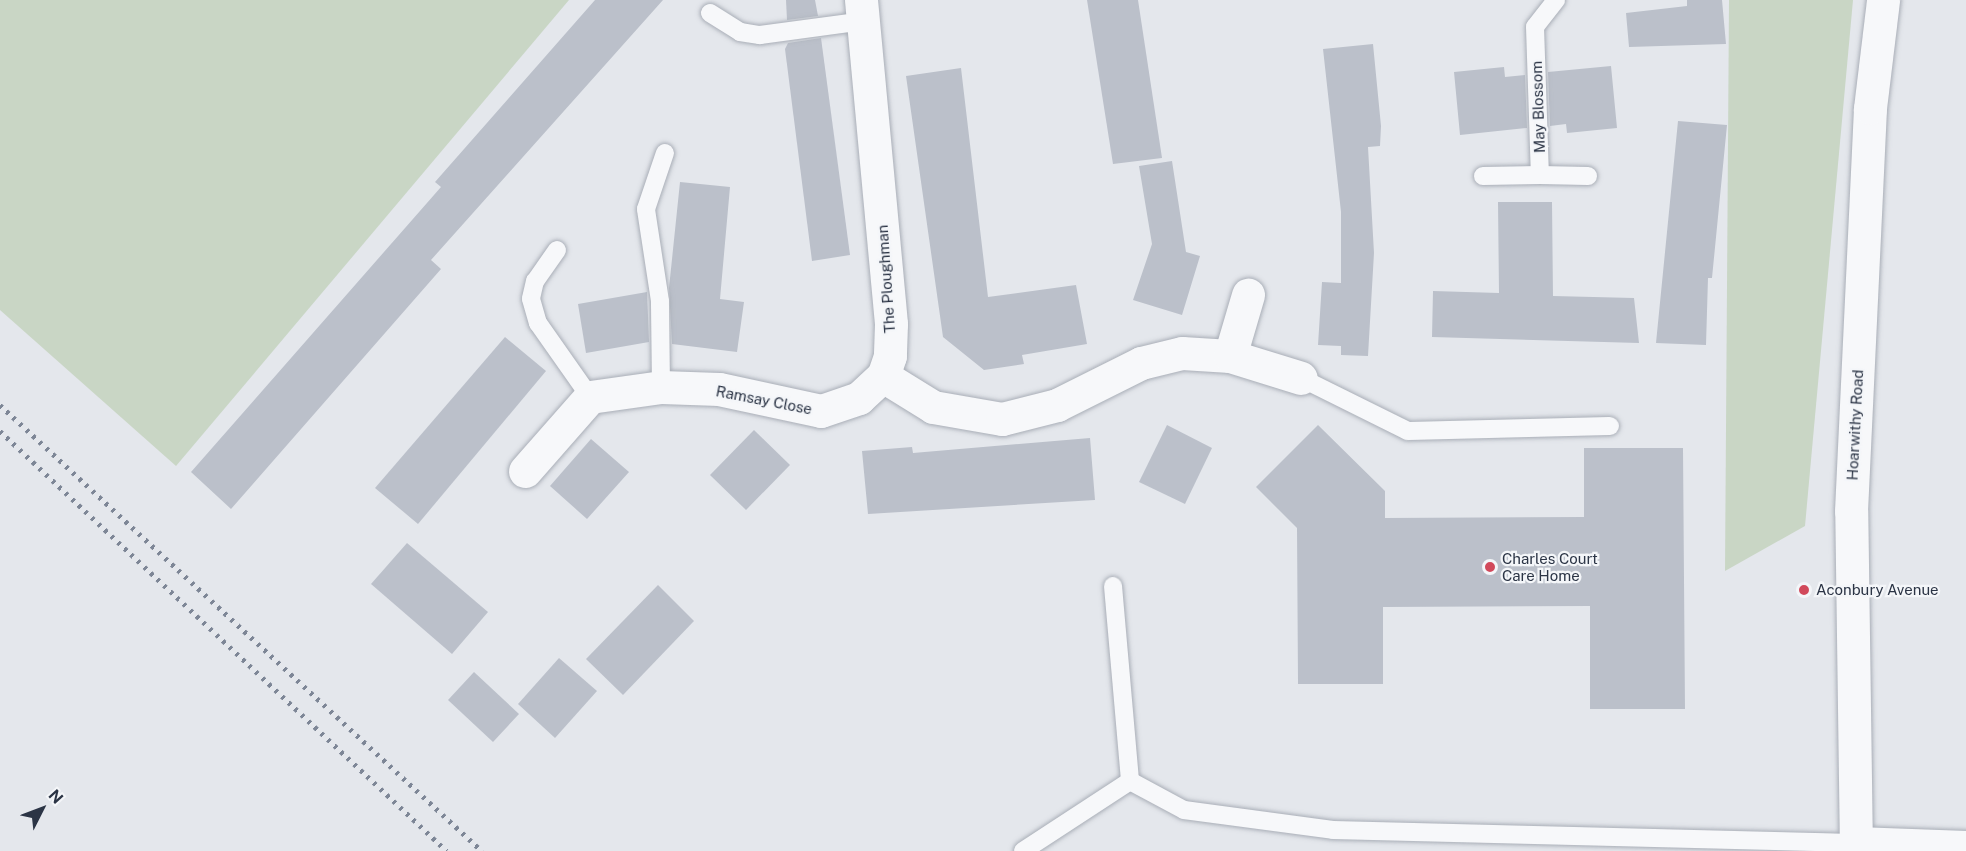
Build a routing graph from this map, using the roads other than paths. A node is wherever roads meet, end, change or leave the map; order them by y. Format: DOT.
graph roads {
  1 [pos="1556,0"];
  2 [pos="1883,0"];
  3 [pos="862,10"];
  4 [pos="710,13"];
  5 [pos="665,153"];
  6 [pos="1540,175"];
  7 [pos="1483,176"];
  8 [pos="1588,176"];
  9 [pos="557,250"];
  10 [pos="1248,296"];
  11 [pos="1230,356"];
  12 [pos="882,376"];
  13 [pos="1301,378"];
  14 [pos="661,387"];
  15 [pos="590,397"];
  16 [pos="1610,426"];
  17 [pos="525,471"];
  18 [pos="1113,586"];
  19 [pos="1130,781"];
  20 [pos="1856,847"];
  21 [pos="1966,847"];
  22 [pos="1023,851"];
  1 -- 6 [label="lane, May Blossom"];
  2 -- 20 [label="street, Hoarwithy Road"];
  3 -- 4 [label="lane"];
  3 -- 12 [label="street, The Ploughman"];
  5 -- 14 [label="lane"];
  6 -- 7 [label="lane"];
  6 -- 8 [label="lane, May Blossom"];
  9 -- 15 [label="lane"];
  10 -- 11 [label="street"];
  11 -- 12 [label="street"];
  11 -- 13 [label="street"];
  12 -- 14 [label="street, Ramsay Close"];
  13 -- 16 [label="lane"];
  14 -- 15 [label="street, Ramsay Close"];
  15 -- 17 [label="street"];
  18 -- 19 [label="lane"];
  19 -- 20 [label="lane"];
  19 -- 22 [label="lane"];
  20 -- 21 [label="street"];
}
